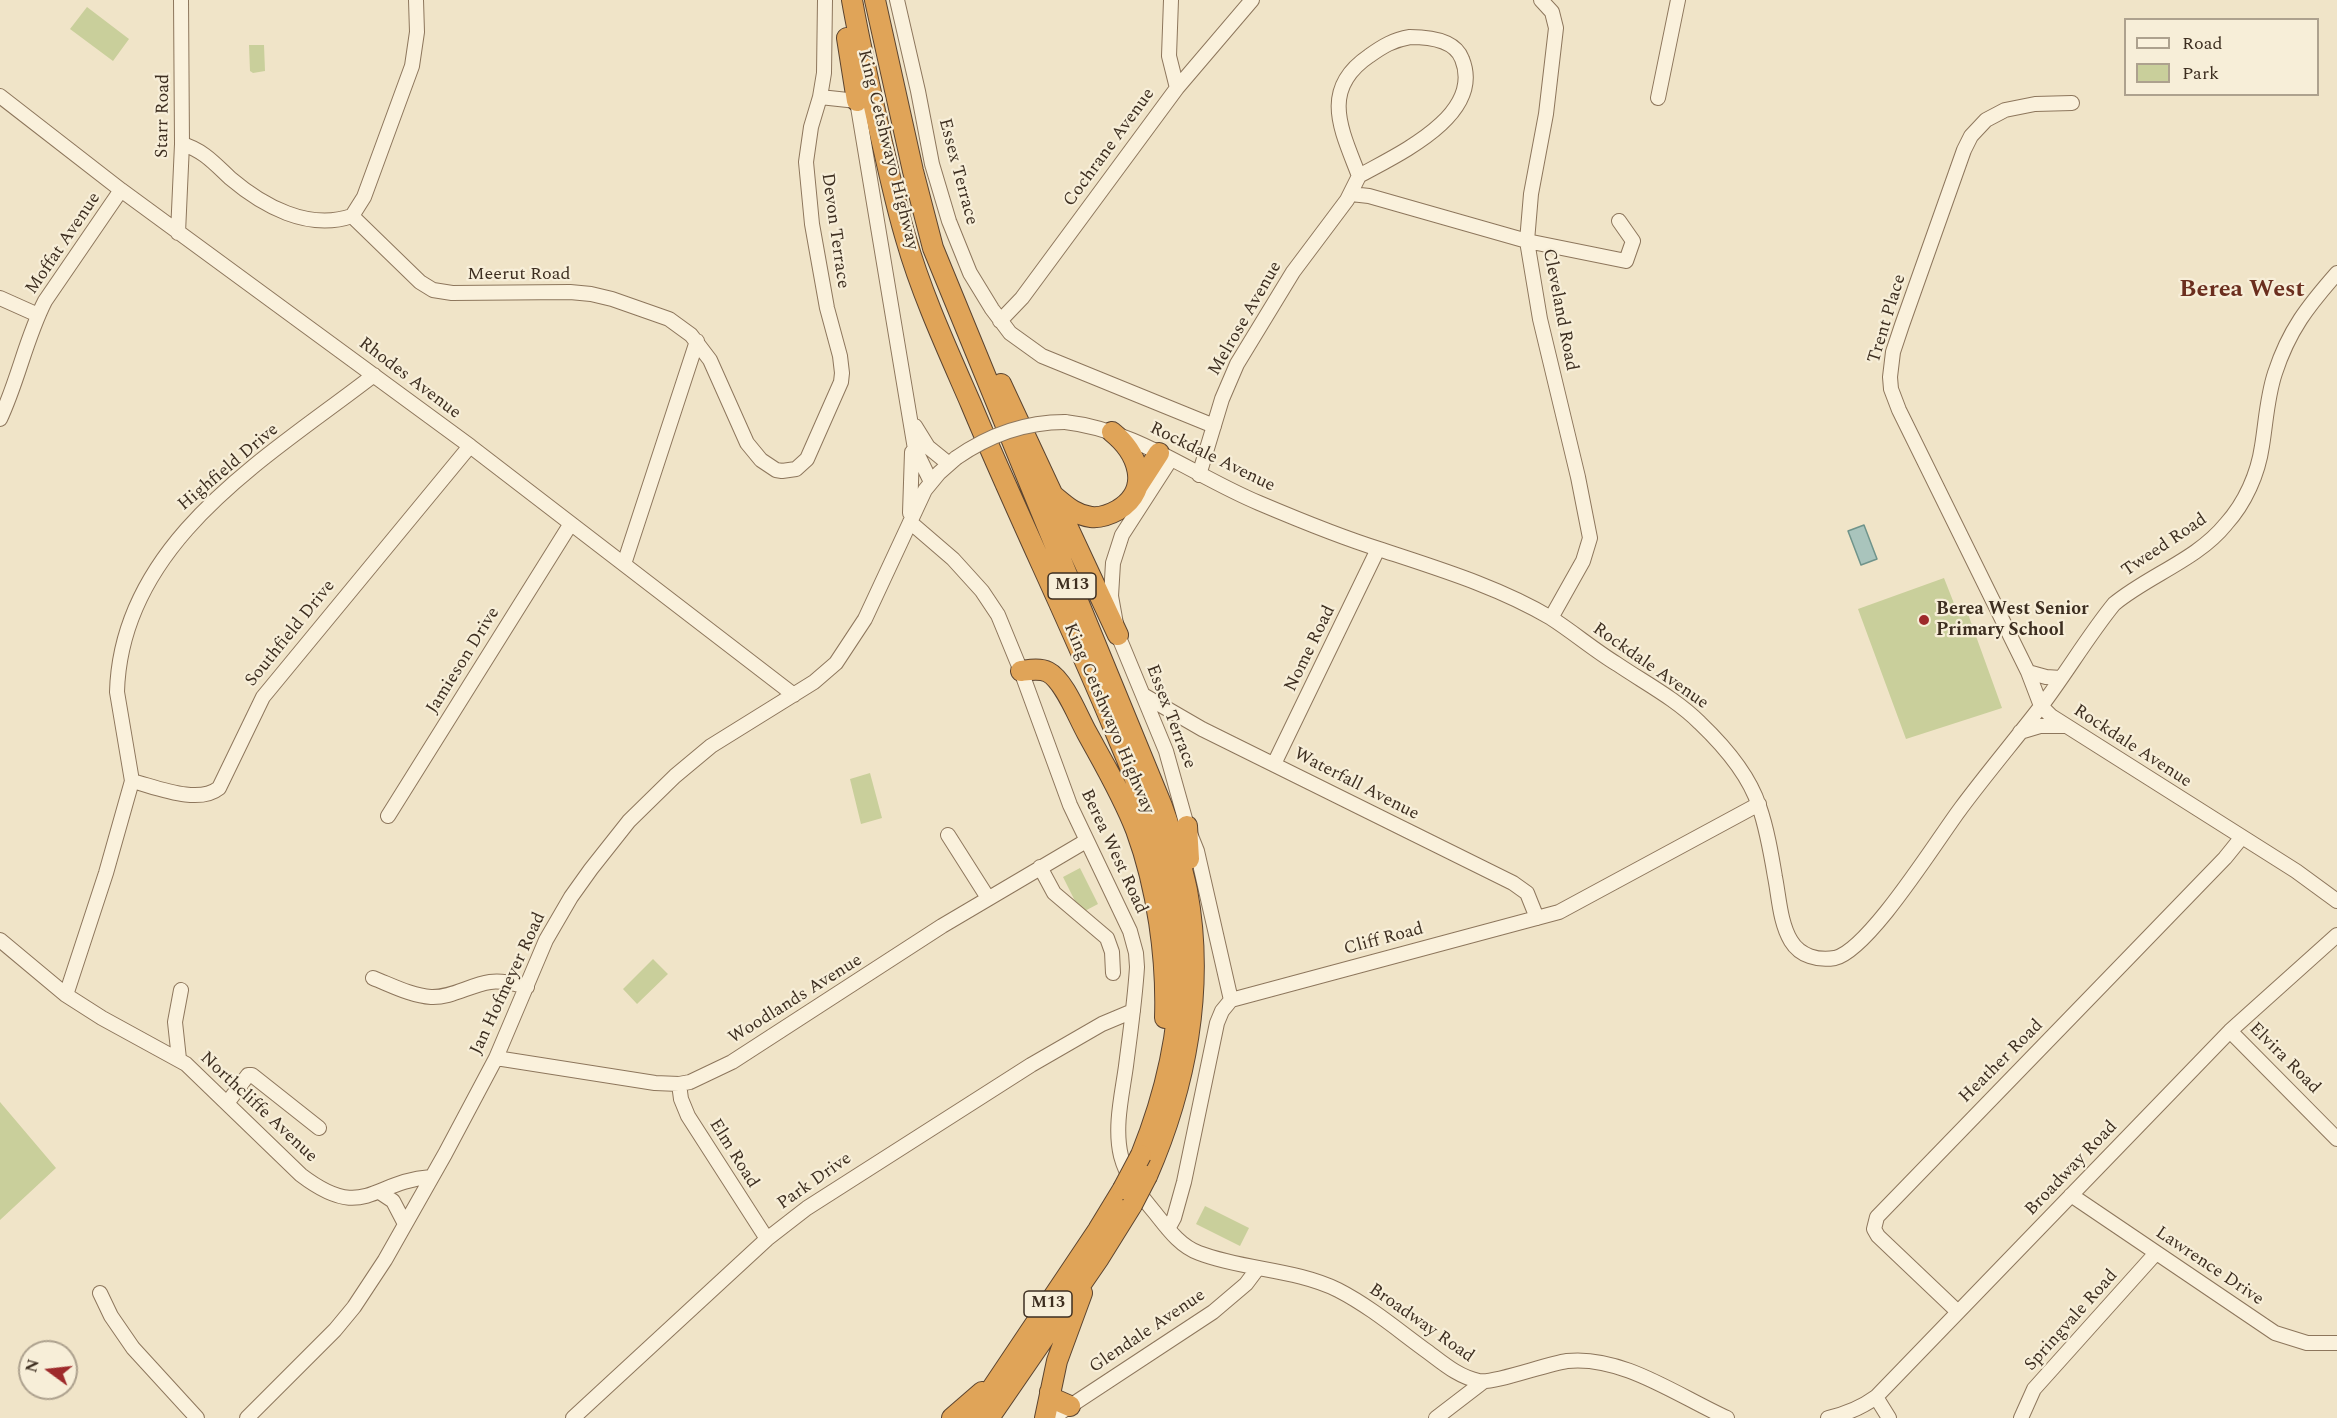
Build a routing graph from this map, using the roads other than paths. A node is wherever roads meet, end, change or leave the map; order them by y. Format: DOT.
graph roads {
  1 [pos="181,0"];
  2 [pos="416,0"];
  3 [pos="825,0"];
  4 [pos="842,0"];
  5 [pos="852,0"];
  6 [pos="875,0"];
  7 [pos="897,0"];
  8 [pos="1171,0"];
  9 [pos="1252,0"];
  10 [pos="1542,1"];
  11 [pos="1681,2"];
  12 [pos="1177,88"];
  13 [pos="0,96"];
  14 [pos="820,97"];
  15 [pos="1658,98"];
  16 [pos="858,101"];
  17 [pos="2072,103"];
  18 [pos="182,144"];
  19 [pos="1359,176"];
  20 [pos="121,190"];
  21 [pos="1352,194"];
  22 [pos="923,213"];
  23 [pos="352,216"];
  24 [pos="1619,221"];
  25 [pos="178,233"];
  26 [pos="1527,241"];
  27 [pos="2337,273"];
  28 [pos="0,298"];
  29 [pos="38,315"];
  30 [pos="1000,321"];
  31 [pos="697,341"];
  32 [pos="374,375"];
  33 [pos="0,419"];
  34 [pos="910,420"];
  35 [pos="1214,426"];
  36 [pos="1112,432"];
  37 [pos="470,447"];
  38 [pos="1165,456"];
  39 [pos="952,461"];
  40 [pos="1199,475"];
  41 [pos="931,482"];
  42 [pos="1137,487"];
  43 [pos="1052,494"];
  44 [pos="910,522"];
  45 [pos="570,525"];
  46 [pos="1378,549"];
  47 [pos="624,564"];
  48 [pos="1551,618"];
  49 [pos="1118,635"];
  50 [pos="1021,671"];
  51 [pos="2028,672"];
  52 [pos="2061,678"];
  53 [pos="794,695"];
  54 [pos="1144,696"];
  55 [pos="2041,706"];
  56 [pos="2068,726"];
  57 [pos="2020,732"];
  58 [pos="1274,764"];
  59 [pos="132,781"];
  60 [pos="1759,804"];
  61 [pos="388,816"];
  62 [pos="1187,826"];
  63 [pos="948,835"];
  64 [pos="2242,837"];
  65 [pos="1086,841"];
  66 [pos="1040,867"];
  67 [pos="988,898"];
  68 [pos="2337,901"];
  69 [pos="1537,918"];
  70 [pos="2337,935"];
  71 [pos="0,940"];
  72 [pos="1113,973"];
  73 [pos="373,978"];
  74 [pos="527,987"];
  75 [pos="181,990"];
  76 [pos="66,995"];
  77 [pos="1231,1000"];
  78 [pos="1133,1011"];
  79 [pos="1111,1020"];
  80 [pos="2230,1031"];
  81 [pos="1130,1035"];
  82 [pos="1188,1046"];
  83 [pos="496,1058"];
  84 [pos="179,1059"];
  85 [pos="679,1084"];
  86 [pos="228,1102"];
  87 [pos="319,1128"];
  88 [pos="1149,1134"];
  89 [pos="2337,1139"];
  90 [pos="431,1177"];
  91 [pos="381,1193"];
  92 [pos="2071,1195"];
  93 [pos="1127,1197"];
  94 [pos="405,1224"];
  95 [pos="1168,1229"];
  96 [pos="767,1239"];
  97 [pos="2156,1253"];
  98 [pos="1258,1268"];
  99 [pos="1086,1276"];
  100 [pos="99,1293"];
  101 [pos="1958,1312"];
  102 [pos="2337,1343"];
  103 [pos="1001,1376"];
  104 [pos="1482,1382"];
  105 [pos="1050,1392"];
  106 [pos="1876,1397"];
  107 [pos="1070,1406"];
  108 [pos="1863,1412"];
  109 [pos="197,1418"];
  110 [pos="247,1418"];
  111 [pos="573,1418"];
  112 [pos="952,1418"];
  113 [pos="972,1418"];
  114 [pos="989,1418"];
  115 [pos="1045,1418"];
  116 [pos="1052,1418"];
  117 [pos="1436,1418"];
  118 [pos="1726,1418"];
  119 [pos="1828,1418"];
  120 [pos="1889,1418"];
  121 [pos="2020,1418"];
  1 -- 18 [label="street, Starr Road"];
  2 -- 23 [label="street"];
  3 -- 14 [label="street, Devon Terrace"];
  4 -- 16 [label="highway"];
  5 -- 88 [label="highway, King Cetshwayo Highway / M13"];
  6 -- 22 [label="highway, King Cetshwayo Highway / M13"];
  7 -- 30 [label="street, Essex Terrace"];
  8 -- 12 [label="street"];
  9 -- 12 [label="street, Cochrane Avenue"];
  10 -- 26 [label="street, Cleveland Road"];
  11 -- 15 [label="street"];
  12 -- 30 [label="street, Cochrane Avenue"];
  13 -- 20 [label="street, Rhodes Avenue"];
  14 -- 16 [label="street"];
  14 -- 31 [label="street, Devon Terrace"];
  16 -- 34 [label="street"];
  17 -- 51 [label="street, Trent Place"];
  18 -- 23 [label="street"];
  18 -- 25 [label="street, Starr Road"];
  19 -- 19 [label="street"];
  19 -- 21 [label="street, Melrose Avenue"];
  20 -- 25 [label="street, Rhodes Avenue"];
  20 -- 29 [label="street, Moffat Avenue"];
  21 -- 26 [label="street"];
  21 -- 35 [label="street, Melrose Avenue"];
  22 -- 43 [label="highway"];
  22 -- 82 [label="highway, King Cetshwayo Highway / M13"];
  23 -- 31 [label="street, Meerut Road"];
  24 -- 26 [label="street"];
  25 -- 32 [label="street, Rhodes Avenue"];
  26 -- 48 [label="street, Cleveland Road"];
  27 -- 52 [label="street, Tweed Road"];
  28 -- 29 [label="street"];
  29 -- 33 [label="street, Moffat Avenue"];
  30 -- 35 [label="street, Essex Terrace"];
  31 -- 47 [label="street"];
  32 -- 37 [label="street, Rhodes Avenue"];
  32 -- 59 [label="street, Highfield Drive"];
  34 -- 39 [label="street"];
  34 -- 41 [label="street"];
  34 -- 44 [label="street"];
  35 -- 40 [label="street, Melrose Avenue"];
  36 -- 38 [label="street, Rockdale Avenue"];
  36 -- 39 [label="street, Rockdale Avenue, bridge"];
  36 -- 42 [label="highway"];
  37 -- 45 [label="street, Rhodes Avenue"];
  37 -- 59 [label="street, Southfield Drive"];
  38 -- 40 [label="street, Rockdale Avenue"];
  38 -- 42 [label="highway"];
  38 -- 49 [label="street, Essex Terrace"];
  39 -- 41 [label="street, Rockdale Avenue"];
  40 -- 46 [label="street, Rockdale Avenue"];
  41 -- 44 [label="street, Rockdale Avenue"];
  42 -- 43 [label="highway"];
  43 -- 49 [label="highway"];
  44 -- 50 [label="street, Berea West Road"];
  44 -- 53 [label="street, Jan Hofmeyer Road"];
  45 -- 47 [label="street, Rhodes Avenue"];
  45 -- 61 [label="street, Jamieson Drive"];
  46 -- 48 [label="street, Rockdale Avenue"];
  46 -- 58 [label="street, Nome Road"];
  47 -- 53 [label="street, Rhodes Avenue"];
  48 -- 60 [label="street, Rockdale Avenue"];
  49 -- 54 [label="street, Essex Terrace"];
  50 -- 65 [label="street, Berea West Road"];
  50 -- 88 [label="highway"];
  51 -- 52 [label="street"];
  51 -- 55 [label="street, Trent Place"];
  52 -- 55 [label="street, Tweed Road"];
  53 -- 74 [label="street, Jan Hofmeyer Road"];
  54 -- 58 [label="street, Waterfall Avenue"];
  54 -- 62 [label="street, Essex Terrace"];
  55 -- 56 [label="street, Rockdale Avenue"];
  55 -- 57 [label="street, Rockdale Avenue"];
  56 -- 57 [label="street"];
  56 -- 64 [label="street, Rockdale Avenue"];
  57 -- 60 [label="street, Rockdale Avenue"];
  58 -- 69 [label="street, Waterfall Avenue"];
  59 -- 76 [label="street, Highfield Drive"];
  60 -- 69 [label="street, Cliff Road"];
  62 -- 77 [label="street, Essex Terrace"];
  62 -- 82 [label="highway"];
  63 -- 67 [label="street"];
  64 -- 68 [label="street, Rockdale Avenue"];
  64 -- 101 [label="street, Heather Road"];
  65 -- 66 [label="street, Woodlands Avenue"];
  65 -- 78 [label="street, Berea West Road"];
  66 -- 67 [label="street, Woodlands Avenue"];
  66 -- 72 [label="street"];
  67 -- 85 [label="street, Woodlands Avenue"];
  69 -- 77 [label="street, Cliff Road"];
  70 -- 80 [label="street, Broadway Road"];
  71 -- 76 [label="street, Northcliffe Avenue"];
  73 -- 74 [label="street"];
  74 -- 83 [label="street, Jan Hofmeyer Road"];
  75 -- 84 [label="street"];
  76 -- 84 [label="street, Northcliffe Avenue"];
  77 -- 95 [label="street"];
  78 -- 79 [label="street, Park Drive"];
  78 -- 81 [label="street, Berea West Road"];
  79 -- 81 [label="street"];
  79 -- 96 [label="street, Park Drive"];
  80 -- 89 [label="street, Elvira Road"];
  80 -- 92 [label="street, Broadway Road"];
  81 -- 95 [label="street, Berea West Road"];
  82 -- 93 [label="highway, King Cetshwayo Highway / M13, bridge"];
  83 -- 85 [label="street, Woodlands Avenue"];
  83 -- 90 [label="street, Jan Hofmeyer Road"];
  84 -- 86 [label="street, Northcliffe Avenue"];
  85 -- 96 [label="street, Elm Road"];
  86 -- 87 [label="street"];
  86 -- 91 [label="street, Northcliffe Avenue"];
  88 -- 93 [label="highway, King Cetshwayo Highway / M13, bridge"];
  90 -- 91 [label="street, Northcliffe Avenue"];
  90 -- 94 [label="street, Jan Hofmeyer Road"];
  91 -- 94 [label="street"];
  92 -- 97 [label="street, Lawrence Drive"];
  92 -- 101 [label="street, Broadway Road"];
  93 -- 99 [label="highway, King Cetshwayo Highway / M13"];
  93 -- 103 [label="highway, King Cetshwayo Highway / M13"];
  94 -- 110 [label="street, Jan Hofmeyer Road"];
  95 -- 98 [label="street, Broadway Road"];
  96 -- 111 [label="street, Park Drive"];
  97 -- 102 [label="street, Lawrence Drive"];
  97 -- 121 [label="street, Springvale Road"];
  98 -- 104 [label="street, Broadway Road"];
  98 -- 107 [label="street, Glendale Avenue"];
  99 -- 105 [label="highway"];
  99 -- 114 [label="highway, King Cetshwayo Highway / M13"];
  100 -- 109 [label="street"];
  101 -- 106 [label="street, Broadway Road"];
  103 -- 112 [label="highway"];
  103 -- 113 [label="highway, King Cetshwayo Highway / M13"];
  104 -- 117 [label="street"];
  104 -- 118 [label="street, Broadway Road"];
  105 -- 107 [label="highway"];
  105 -- 115 [label="highway"];
  106 -- 108 [label="street, Broadway Road"];
  106 -- 120 [label="street"];
  107 -- 116 [label="street, Glendale Avenue"];
  108 -- 119 [label="street, Broadway Road"];
}
